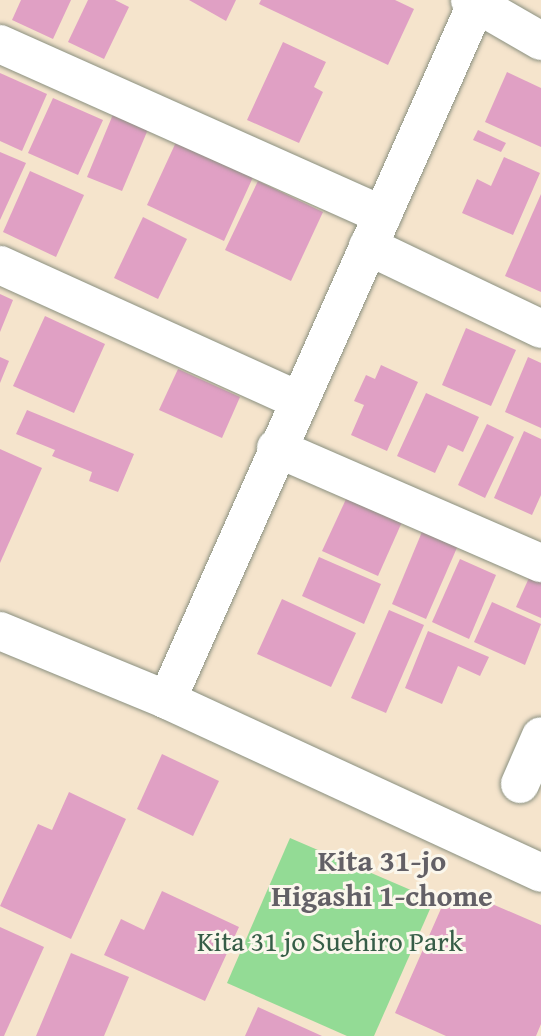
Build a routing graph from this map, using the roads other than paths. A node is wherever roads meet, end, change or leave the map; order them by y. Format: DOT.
graph roads {
  1 [pos="475,1"];
  2 [pos="541,41"];
  3 [pos="0,44"];
  4 [pos="375,230"];
  5 [pos="0,265"];
  6 [pos="541,329"];
  7 [pos="300,401"];
  8 [pos="276,448"];
  9 [pos="541,563"];
  10 [pos="0,631"];
  11 [pos="167,700"];
  12 [pos="541,736"];
  13 [pos="520,784"];
  14 [pos="541,873"];
  1 -- 2 [label="street"];
  1 -- 4 [label="street"];
  3 -- 4 [label="street"];
  4 -- 6 [label="street"];
  4 -- 7 [label="street"];
  5 -- 7 [label="street"];
  7 -- 8 [label="street"];
  8 -- 9 [label="street"];
  8 -- 11 [label="street"];
  10 -- 11 [label="street"];
  11 -- 14 [label="street"];
  12 -- 13 [label="street"];
}
